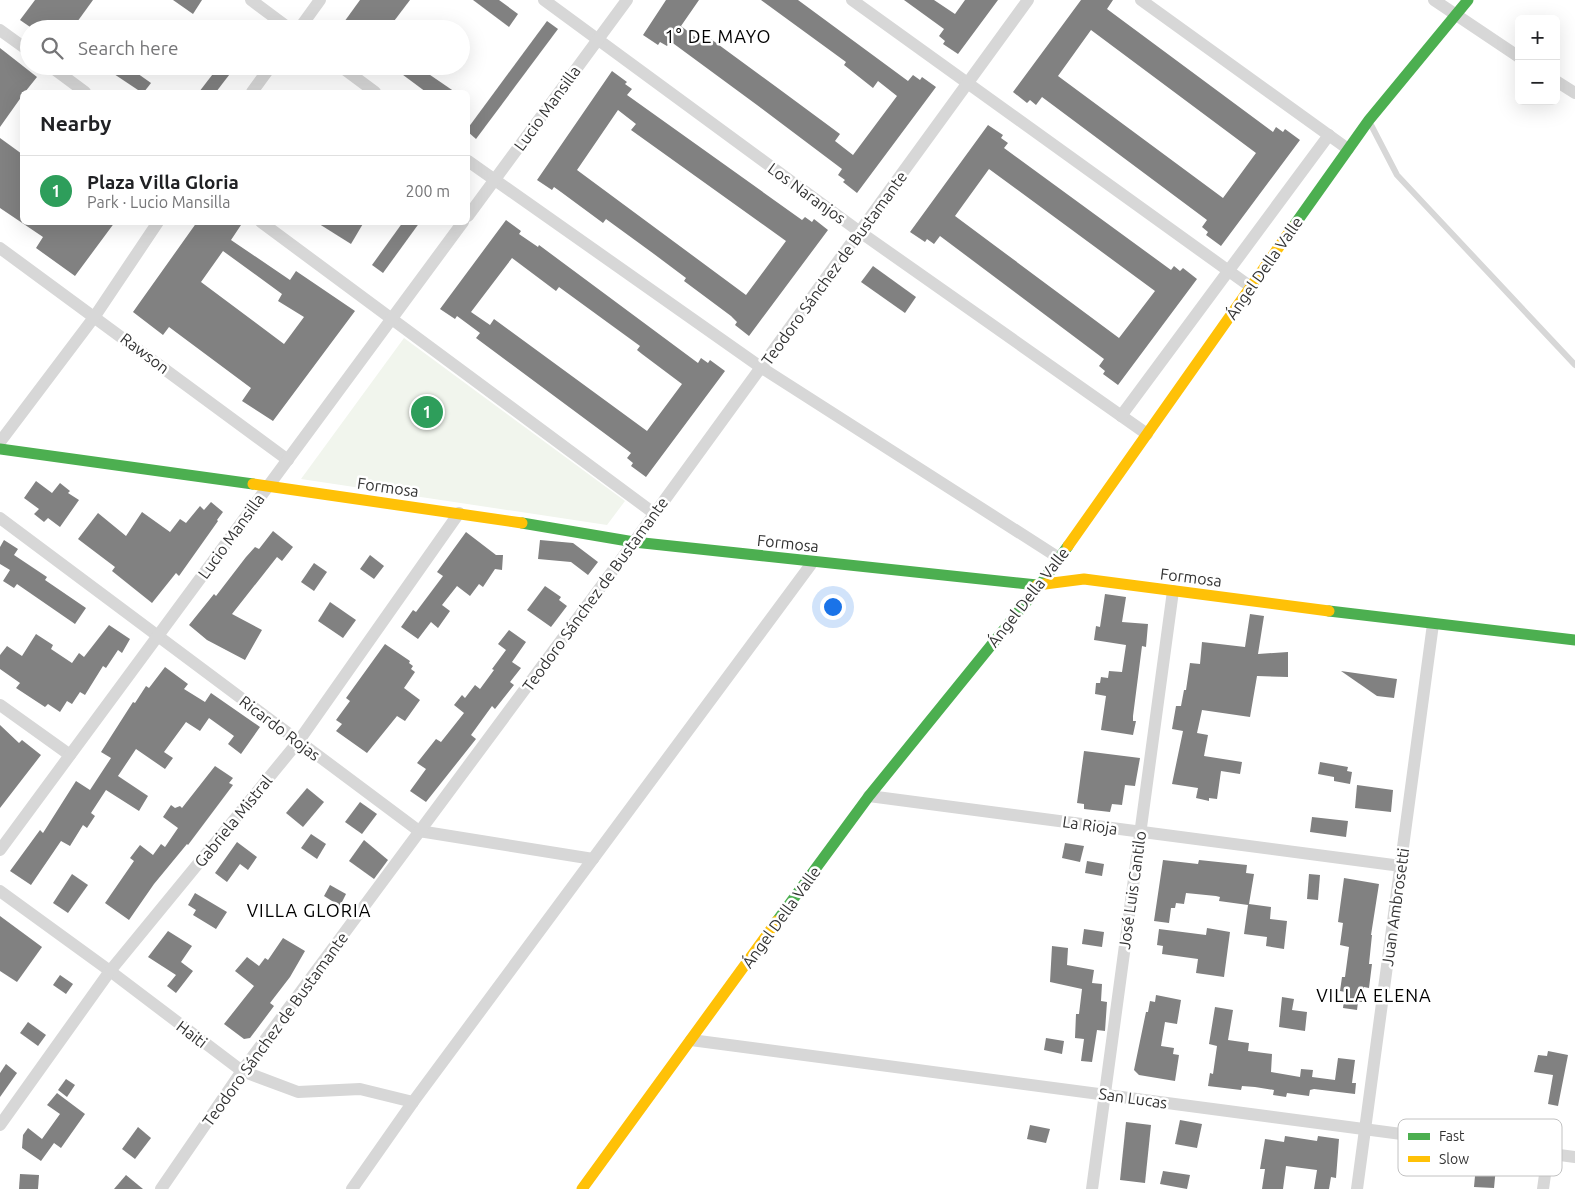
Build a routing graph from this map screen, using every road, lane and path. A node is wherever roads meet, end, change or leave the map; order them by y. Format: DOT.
graph roads {
  1 [pos="251,0"];
  2 [pos="320,0"];
  3 [pos="544,0"];
  4 [pos="627,0"];
  5 [pos="852,0"];
  6 [pos="1028,0"];
  7 [pos="1140,0"];
  8 [pos="1434,0"];
  9 [pos="1468,0"];
  10 [pos="1456,16"];
  11 [pos="278,20"];
  12 [pos="306,20"];
  13 [pos="0,30"];
  14 [pos="598,39"];
  15 [pos="20,44"];
  16 [pos="1515,54"];
  17 [pos="62,75"];
  18 [pos="264,75"];
  19 [pos="352,75"];
  20 [pos="968,83"];
  21 [pos="1560,84"];
  22 [pos="82,90"];
  23 [pos="253,90"];
  24 [pos="372,90"];
  25 [pos="1575,93"];
  26 [pos="1369,120"];
  27 [pos="1329,135"];
  28 [pos="1348,149"];
  29 [pos="470,163"];
  30 [pos="494,181"];
  31 [pos="470,213"];
  32 [pos="156,225"];
  33 [pos="265,225"];
  34 [pos="461,225"];
  35 [pos="860,232"];
  36 [pos="0,248"];
  37 [pos="1228,270"];
  38 [pos="1251,287"];
  39 [pos="95,316"];
  40 [pos="392,319"];
  41 [pos="1575,365"];
  42 [pos="762,368"];
  43 [pos="1121,416"];
  44 [pos="1147,434"];
  45 [pos="0,442"];
  46 [pos="0,449"];
  47 [pos="288,460"];
  48 [pos="268,487"];
  49 [pos="459,514"];
  50 [pos="655,514"];
  51 [pos="0,518"];
  52 [pos="634,542"];
  53 [pos="1059,558"];
  54 [pos="812,563"];
  55 [pos="1040,585"];
  56 [pos="1172,591"];
  57 [pos="1433,624"];
  58 [pos="158,635"];
  59 [pos="1575,640"];
  60 [pos="0,705"];
  61 [pos="298,742"];
  62 [pos="70,755"];
  63 [pos="870,796"];
  64 [pos="419,831"];
  65 [pos="1140,832"];
  66 [pos="0,850"];
  67 [pos="593,859"];
  68 [pos="1401,866"];
  69 [pos="0,891"];
  70 [pos="110,971"];
  71 [pos="691,1040"];
  72 [pos="242,1072"];
  73 [pos="1105,1094"];
  74 [pos="413,1102"];
  75 [pos="0,1125"];
  76 [pos="1365,1129"];
  77 [pos="1398,1133"];
  78 [pos="1562,1155"];
  79 [pos="1575,1157"];
  80 [pos="1545,1176"];
  81 [pos="161,1189"];
  82 [pos="352,1189"];
  83 [pos="582,1189"];
  84 [pos="1092,1189"];
  85 [pos="1357,1189"];
  86 [pos="1543,1189"];
  1 -- 11 [label="street"];
  2 -- 12 [label="street"];
  3 -- 14 [label="street, Los Naranjos"];
  4 -- 14 [label="street, Lucio Mansilla"];
  5 -- 20 [label="street"];
  6 -- 20 [label="street, Teodoro Sánchez de Bustamante"];
  7 -- 27 [label="street"];
  8 -- 10 [label="street"];
  9 -- 10 [label="street, Ángel Della Valle"];
  10 -- 16 [label="street"];
  10 -- 26 [label="street, Ángel Della Valle"];
  13 -- 15 [label="street"];
  14 -- 30 [label="street, Lucio Mansilla"];
  14 -- 35 [label="street, Los Naranjos"];
  17 -- 22 [label="street"];
  18 -- 23 [label="street"];
  19 -- 24 [label="street"];
  20 -- 35 [label="street, Teodoro Sánchez de Bustamante"];
  20 -- 37 [label="street"];
  21 -- 25 [label="street"];
  26 -- 28 [label="street, Ángel Della Valle"];
  26 -- 41 [label="lane"];
  27 -- 28 [label="street"];
  27 -- 37 [label="street, Ángel Della Valle"];
  28 -- 38 [label="street, Ángel Della Valle"];
  29 -- 30 [label="street"];
  30 -- 31 [label="street, Lucio Mansilla"];
  30 -- 42 [label="street"];
  32 -- 39 [label="street"];
  33 -- 40 [label="street"];
  34 -- 40 [label="street, Lucio Mansilla"];
  35 -- 42 [label="street, Teodoro Sánchez de Bustamante"];
  35 -- 43 [label="street, Los Naranjos"];
  36 -- 39 [label="street, Rawson"];
  37 -- 38 [label="street"];
  37 -- 43 [label="street, Ángel Della Valle"];
  38 -- 44 [label="street, Ángel Della Valle"];
  39 -- 45 [label="street"];
  39 -- 47 [label="street, Rawson"];
  40 -- 47 [label="street, Lucio Mansilla"];
  40 -- 50 [label="street"];
  42 -- 50 [label="street, Teodoro Sánchez de Bustamante"];
  42 -- 53 [label="street"];
  43 -- 44 [label="street, Los Naranjos"];
  44 -- 53 [label="street, Ángel Della Valle"];
  46 -- 48 [label="street, Formosa"];
  47 -- 48 [label="street, Lucio Mansilla"];
  48 -- 49 [label="street, Formosa"];
  48 -- 58 [label="street, Lucio Mansilla"];
  49 -- 52 [label="street, Formosa"];
  49 -- 61 [label="street, Gabriela Mistral"];
  50 -- 52 [label="street, Teodoro Sánchez de Bustamante"];
  51 -- 58 [label="street, Ricardo Rojas"];
  52 -- 54 [label="street, Formosa"];
  52 -- 64 [label="street, Teodoro Sánchez de Bustamante"];
  53 -- 55 [label="street, Ángel Della Valle"];
  54 -- 55 [label="street, Formosa"];
  54 -- 67 [label="street"];
  55 -- 56 [label="street, Formosa"];
  55 -- 63 [label="street, Ángel Della Valle"];
  56 -- 57 [label="street, Formosa"];
  56 -- 65 [label="street, José Luis Cantilo"];
  57 -- 59 [label="street, Formosa"];
  57 -- 68 [label="street, Juan Ambrosetti"];
  58 -- 61 [label="street, Ricardo Rojas"];
  58 -- 62 [label="street, Lucio Mansilla"];
  60 -- 62 [label="street"];
  61 -- 64 [label="street, Ricardo Rojas"];
  61 -- 70 [label="street, Gabriela Mistral"];
  62 -- 66 [label="street, Lucio Mansilla"];
  63 -- 65 [label="street, La Rioja"];
  63 -- 71 [label="street, Ángel Della Valle"];
  64 -- 67 [label="street, Ricardo Rojas"];
  64 -- 72 [label="street, Teodoro Sánchez de Bustamante"];
  65 -- 68 [label="street, La Rioja"];
  65 -- 73 [label="street, José Luis Cantilo"];
  67 -- 74 [label="street"];
  68 -- 76 [label="street, Juan Ambrosetti"];
  69 -- 70 [label="street, Haiti"];
  70 -- 72 [label="street, Haiti"];
  70 -- 75 [label="street, Gabriela Mistral"];
  71 -- 73 [label="street, San Lucas"];
  71 -- 83 [label="street, Ángel Della Valle"];
  72 -- 74 [label="street, Haiti"];
  72 -- 81 [label="street, Teodoro Sánchez de Bustamante"];
  73 -- 76 [label="street, San Lucas"];
  73 -- 84 [label="street, José Luis Cantilo"];
  74 -- 82 [label="street"];
  76 -- 77 [label="street, San Lucas"];
  76 -- 85 [label="street, Juan Ambrosetti"];
  78 -- 79 [label="street, San Lucas"];
  80 -- 86 [label="street"];
}
